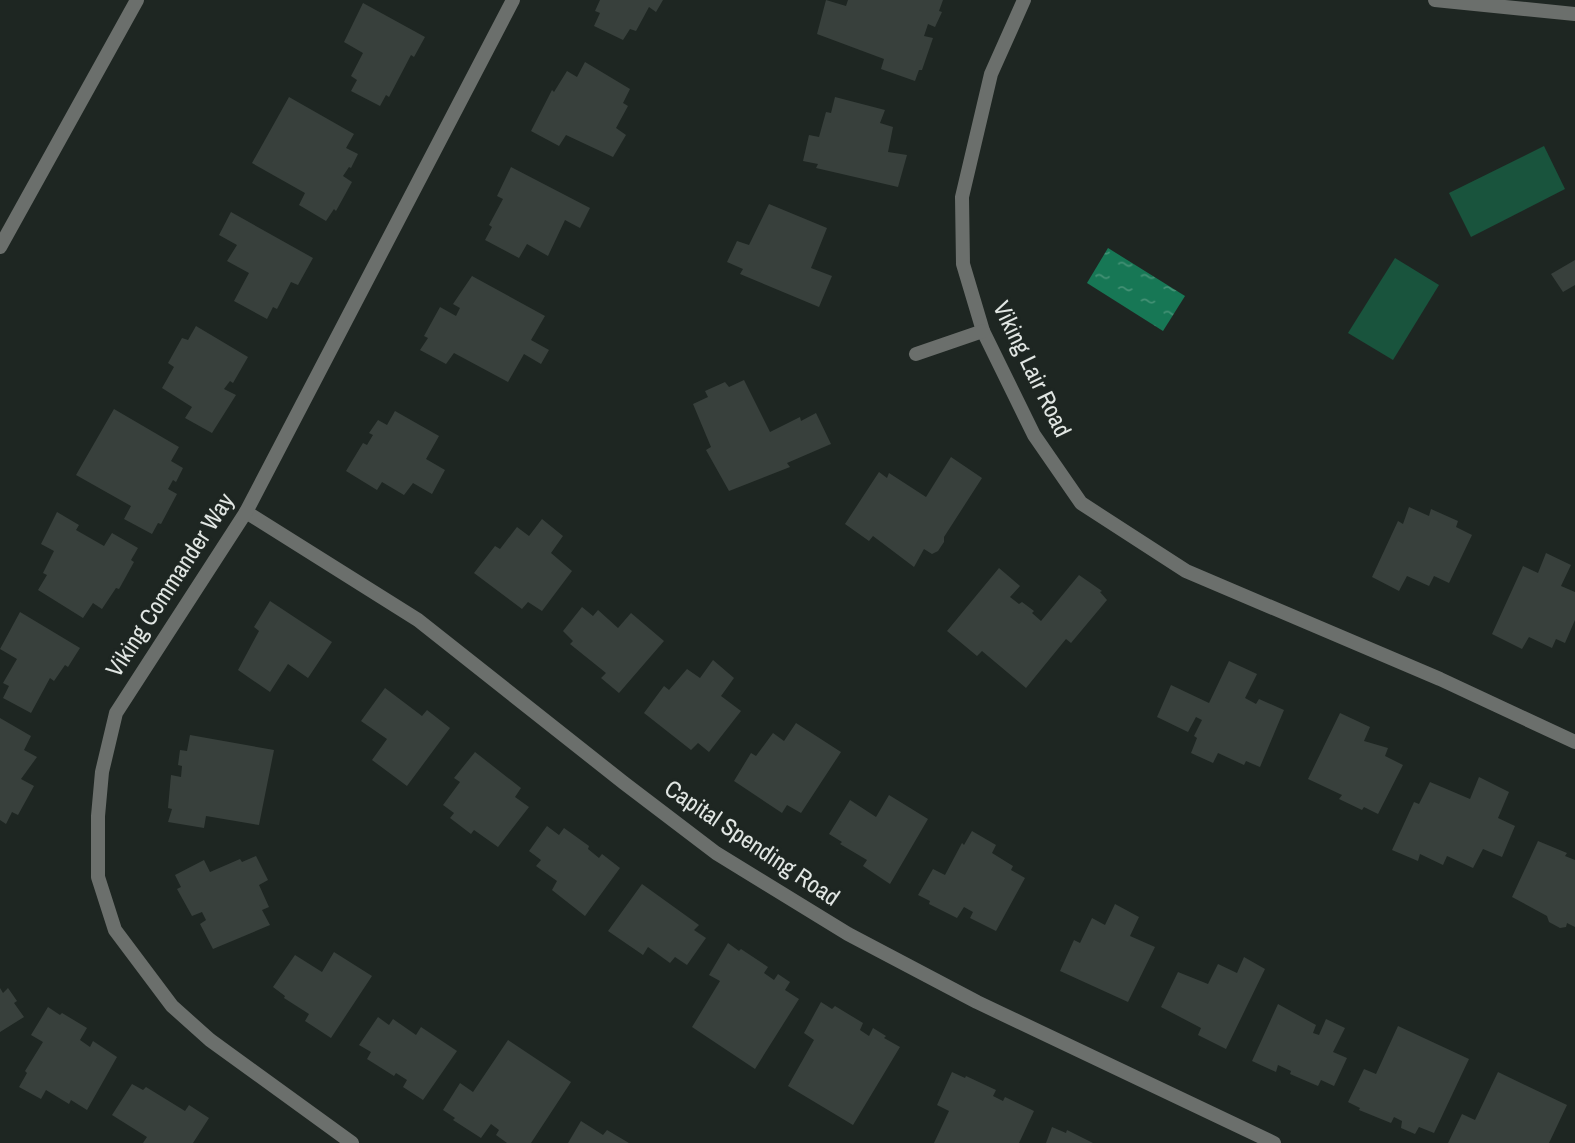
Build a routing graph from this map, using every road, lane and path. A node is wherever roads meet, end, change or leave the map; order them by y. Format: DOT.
graph roads {
  1 [pos="137,0"];
  2 [pos="513,0"];
  3 [pos="1024,0"];
  4 [pos="1435,0"];
  5 [pos="1575,14"];
  6 [pos="0,247"];
  7 [pos="983,331"];
  8 [pos="916,354"];
  9 [pos="246,512"];
  10 [pos="1575,742"];
  11 [pos="352,1143"];
  12 [pos="1275,1143"];
  1 -- 6 [label="street"];
  2 -- 9 [label="street, Viking Commander Way"];
  3 -- 7 [label="street, Viking Lair Road"];
  4 -- 5 [label="street"];
  7 -- 8 [label="street"];
  7 -- 10 [label="street, Viking Lair Road"];
  9 -- 11 [label="street, Viking Commander Way"];
  9 -- 12 [label="street, Capital Spending Road"];
}
